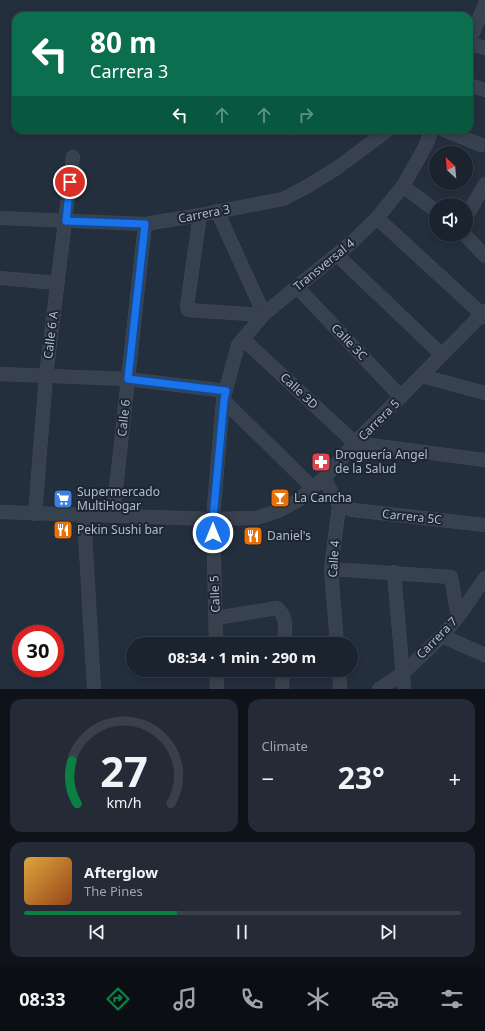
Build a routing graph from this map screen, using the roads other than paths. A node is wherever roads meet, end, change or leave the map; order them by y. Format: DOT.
graph roads {
  1 [pos="485,4"];
  2 [pos="482,19"];
  3 [pos="473,35"];
  4 [pos="473,44"];
  5 [pos="485,48"];
  6 [pos="473,86"];
  7 [pos="485,90"];
  8 [pos="383,134"];
  9 [pos="430,134"];
  10 [pos="455,134"];
  11 [pos="484,144"];
  12 [pos="73,157"];
  13 [pos="485,184"];
  14 [pos="403,186"];
  15 [pos="473,205"];
  16 [pos="429,206"];
  17 [pos="217,211"];
  18 [pos="200,215"];
  19 [pos="0,218"];
  20 [pos="377,218"];
  21 [pos="66,221"];
  22 [pos="145,224"];
  23 [pos="472,242"];
  24 [pos="337,255"];
  25 [pos="485,256"];
  26 [pos="0,278"];
  27 [pos="57,283"];
  28 [pos="297,287"];
  29 [pos="484,314"];
  30 [pos="264,315"];
  31 [pos="242,339"];
  32 [pos="442,355"];
  33 [pos="0,374"];
  34 [pos="46,376"];
  35 [pos="422,376"];
  36 [pos="128,379"];
  37 [pos="485,393"];
  38 [pos="225,396"];
  39 [pos="401,397"];
  40 [pos="355,443"];
  41 [pos="485,460"];
  42 [pos="324,478"];
  43 [pos="313,488"];
  44 [pos="339,506"];
  45 [pos="0,512"];
  46 [pos="35,514"];
  47 [pos="84,515"];
  48 [pos="113,516"];
  49 [pos="213,519"];
  50 [pos="485,525"];
  51 [pos="331,569"];
  52 [pos="394,572"];
  53 [pos="485,578"];
  54 [pos="458,617"];
  55 [pos="216,618"];
  56 [pos="442,636"];
  57 [pos="216,637"];
  58 [pos="284,637"];
  59 [pos="336,637"];
  60 [pos="485,656"];
  61 [pos="402,674"];
  62 [pos="216,677"];
  63 [pos="283,677"];
  64 [pos="339,677"];
  65 [pos="94,689"];
  66 [pos="217,689"];
  67 [pos="282,689"];
  68 [pos="340,689"];
  69 [pos="379,689"];
  70 [pos="404,689"];
  1 -- 2 [label="street"];
  2 -- 3 [label="street"];
  4 -- 5 [label="street"];
  6 -- 7 [label="street"];
  8 -- 17 [label="street, Carrera 3"];
  9 -- 14 [label="street, Transversal 4"];
  10 -- 11 [label="street"];
  12 -- 21 [label="street, Calle 6 A"];
  13 -- 15 [label="street"];
  14 -- 16 [label="street"];
  14 -- 20 [label="street, Transversal 4"];
  17 -- 18 [label="street, Carrera 3"];
  17 -- 30 [label="street"];
  18 -- 22 [label="street, Carrera 3"];
  18 -- 30 [label="street"];
  19 -- 21 [label="street, Carrera 3"];
  20 -- 24 [label="street, Transversal 4"];
  20 -- 29 [label="street"];
  21 -- 22 [label="street, Carrera 3"];
  21 -- 27 [label="street, Calle 6 A"];
  22 -- 36 [label="street, Calle 6"];
  23 -- 25 [label="street"];
  24 -- 28 [label="street, Transversal 4"];
  24 -- 32 [label="street"];
  26 -- 27 [label="street"];
  27 -- 34 [label="street, Calle 6 A"];
  28 -- 30 [label="street, Transversal 4"];
  28 -- 39 [label="street, Calle 3C"];
  29 -- 32 [label="street, Carrera 5"];
  30 -- 31 [label="street, Transversal 4"];
  31 -- 38 [label="street, Transversal 4"];
  31 -- 40 [label="street, Calle 3D"];
  32 -- 35 [label="street, Carrera 5"];
  33 -- 34 [label="street"];
  34 -- 36 [label="street"];
  34 -- 46 [label="street, Calle 6 A"];
  35 -- 37 [label="street"];
  35 -- 39 [label="street, Carrera 5"];
  36 -- 38 [label="street"];
  36 -- 48 [label="street, Calle 6"];
  38 -- 43 [label="street"];
  38 -- 49 [label="street, Calle 5"];
  39 -- 40 [label="street, Carrera 5"];
  40 -- 41 [label="street"];
  40 -- 42 [label="street, Carrera 5"];
  42 -- 43 [label="street, Carrera 5"];
  42 -- 44 [label="street"];
  43 -- 49 [label="street, Carrera 5"];
  44 -- 50 [label="street, Carrera 5C"];
  44 -- 51 [label="street, Calle 4"];
  45 -- 46 [label="street, Carrera 5"];
  46 -- 47 [label="street, Carrera 5"];
  47 -- 48 [label="street, Carrera 5"];
  47 -- 65 [label="street"];
  48 -- 49 [label="street, Carrera 5"];
  49 -- 55 [label="street, Calle 5"];
  51 -- 52 [label="street"];
  51 -- 59 [label="street, Calle 4"];
  52 -- 54 [label="street"];
  52 -- 61 [label="street"];
  53 -- 54 [label="street, Carrera 7"];
  54 -- 56 [label="street, Carrera 7"];
  55 -- 57 [label="street, Calle 5"];
  55 -- 58 [label="street"];
  56 -- 60 [label="street"];
  56 -- 61 [label="street, Carrera 7"];
  61 -- 69 [label="street, Carrera 7"];
  61 -- 70 [label="street"];
  62 -- 66 [label="street"];
  63 -- 67 [label="street"];
  64 -- 68 [label="street"];
}
